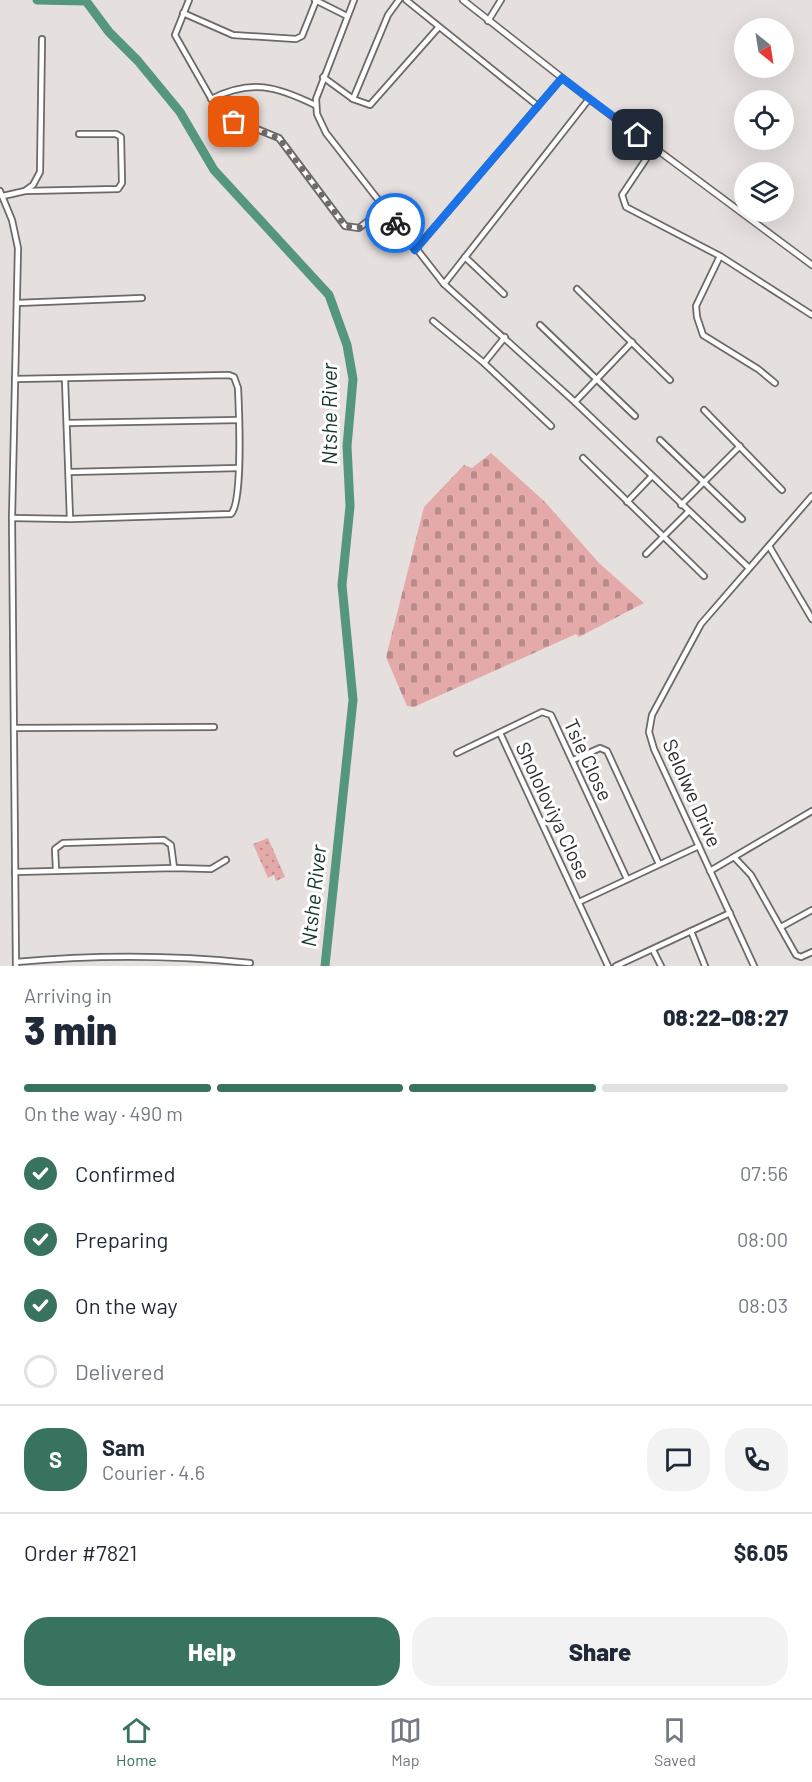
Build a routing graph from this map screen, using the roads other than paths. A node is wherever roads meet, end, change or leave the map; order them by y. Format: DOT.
graph roads {
  1 [pos="189,0"];
  2 [pos="315,0"];
  3 [pos="354,0"];
  4 [pos="399,0"];
  5 [pos="406,0"];
  6 [pos="463,0"];
  7 [pos="501,0"];
  8 [pos="183,13"];
  9 [pos="347,16"];
  10 [pos="488,21"];
  11 [pos="438,28"];
  12 [pos="42,39"];
  13 [pos="323,77"];
  14 [pos="562,78"];
  15 [pos="211,99"];
  16 [pos="353,99"];
  17 [pos="589,99"];
  18 [pos="315,105"];
  19 [pos="538,106"];
  20 [pos="79,134"];
  21 [pos="654,147"];
  22 [pos="25,191"];
  23 [pos="1,194"];
  24 [pos="384,208"];
  25 [pos="415,250"];
  26 [pos="720,256"];
  27 [pos="465,257"];
  28 [pos="812,265"];
  29 [pos="444,284"];
  30 [pos="577,289"];
  31 [pos="504,294"];
  32 [pos="142,298"];
  33 [pos="17,303"];
  34 [pos="812,315"];
  35 [pos="433,321"];
  36 [pos="540,325"];
  37 [pos="505,337"];
  38 [pos="632,342"];
  39 [pos="484,363"];
  40 [pos="597,378"];
  41 [pos="15,379"];
  42 [pos="64,380"];
  43 [pos="670,380"];
  44 [pos="775,383"];
  45 [pos="575,402"];
  46 [pos="704,410"];
  47 [pos="635,416"];
  48 [pos="239,420"];
  49 [pos="68,423"];
  50 [pos="551,426"];
  51 [pos="660,440"];
  52 [pos="740,446"];
  53 [pos="583,458"];
  54 [pos="239,468"];
  55 [pos="70,472"];
  56 [pos="652,476"];
  57 [pos="704,482"];
  58 [pos="782,490"];
  59 [pos="812,496"];
  60 [pos="627,502"];
  61 [pos="681,505"];
  62 [pos="688,512"];
  63 [pos="12,518"];
  64 [pos="70,519"];
  65 [pos="742,519"];
  66 [pos="664,536"];
  67 [pos="769,546"];
  68 [pos="646,554"];
  69 [pos="749,568"];
  70 [pos="704,576"];
  71 [pos="812,619"];
  72 [pos="214,727"];
  73 [pos="14,728"];
  74 [pos="500,733"];
  75 [pos="457,753"];
  76 [pos="573,760"];
  77 [pos="812,811"];
  78 [pos="699,846"];
  79 [pos="734,857"];
  80 [pos="226,860"];
  81 [pos="659,864"];
  82 [pos="174,868"];
  83 [pos="57,870"];
  84 [pos="710,871"];
  85 [pos="15,872"];
  86 [pos="627,879"];
  87 [pos="579,902"];
  88 [pos="812,910"];
  89 [pos="730,913"];
  90 [pos="781,927"];
  91 [pos="691,931"];
  92 [pos="653,950"];
  93 [pos="812,952"];
  94 [pos="206,958"];
  95 [pos="250,963"];
  96 [pos="16,964"];
  97 [pos="205,966"];
  98 [pos="608,966"];
  99 [pos="616,966"];
  100 [pos="660,966"];
  101 [pos="705,966"];
  102 [pos="754,966"];
  1 -- 8 [label="street"];
  2 -- 8 [label="street"];
  2 -- 9 [label="street"];
  3 -- 9 [label="street"];
  4 -- 16 [label="street"];
  5 -- 11 [label="street"];
  6 -- 10 [label="street"];
  7 -- 10 [label="street"];
  8 -- 15 [label="street"];
  9 -- 13 [label="street"];
  10 -- 14 [label="street"];
  11 -- 16 [label="street"];
  11 -- 19 [label="street"];
  12 -- 22 [label="street"];
  13 -- 16 [label="street"];
  13 -- 18 [label="street"];
  14 -- 17 [label="street"];
  14 -- 19 [label="street"];
  15 -- 18 [label="street"];
  15 -- 24 [label="street"];
  17 -- 21 [label="street"];
  17 -- 27 [label="street"];
  18 -- 24 [label="street"];
  19 -- 25 [label="street"];
  20 -- 22 [label="street"];
  21 -- 26 [label="street"];
  21 -- 28 [label="street"];
  22 -- 23 [label="street"];
  23 -- 33 [label="street"];
  24 -- 25 [label="street"];
  25 -- 29 [label="street"];
  26 -- 34 [label="street"];
  26 -- 44 [label="street"];
  27 -- 29 [label="street"];
  27 -- 31 [label="street"];
  29 -- 37 [label="street"];
  30 -- 38 [label="street"];
  32 -- 33 [label="street"];
  33 -- 41 [label="street"];
  35 -- 39 [label="street"];
  36 -- 40 [label="street"];
  37 -- 39 [label="street"];
  37 -- 45 [label="street"];
  38 -- 40 [label="street"];
  38 -- 43 [label="street"];
  39 -- 50 [label="street"];
  40 -- 45 [label="street"];
  40 -- 47 [label="street"];
  41 -- 42 [label="street"];
  41 -- 63 [label="street"];
  42 -- 48 [label="street"];
  42 -- 49 [label="street"];
  45 -- 56 [label="street"];
  46 -- 52 [label="street"];
  48 -- 49 [label="street"];
  48 -- 54 [label="street"];
  49 -- 55 [label="street"];
  51 -- 57 [label="street"];
  52 -- 57 [label="street"];
  52 -- 58 [label="street"];
  53 -- 60 [label="street"];
  54 -- 55 [label="street"];
  54 -- 64 [label="street"];
  55 -- 64 [label="street"];
  56 -- 60 [label="street"];
  56 -- 61 [label="street"];
  57 -- 61 [label="street"];
  57 -- 65 [label="street"];
  59 -- 67 [label="street, Selolwe Drive"];
  60 -- 66 [label="street"];
  61 -- 62 [label="street"];
  62 -- 66 [label="street"];
  62 -- 69 [label="street"];
  63 -- 64 [label="street"];
  63 -- 73 [label="street"];
  66 -- 68 [label="street"];
  66 -- 70 [label="street"];
  67 -- 69 [label="street, Selolwe Drive"];
  67 -- 71 [label="street"];
  69 -- 78 [label="street, Selolwe Drive"];
  72 -- 73 [label="street"];
  73 -- 85 [label="street"];
  74 -- 75 [label="street, Tsie Close"];
  74 -- 76 [label="street, Tsie Close"];
  74 -- 87 [label="street, Shololoviya Close"];
  76 -- 81 [label="street"];
  76 -- 86 [label="street, Tsie Close"];
  77 -- 79 [label="street"];
  78 -- 81 [label="street"];
  78 -- 84 [label="street, Selolwe Drive"];
  79 -- 84 [label="street"];
  79 -- 90 [label="street"];
  80 -- 82 [label="street"];
  81 -- 86 [label="street"];
  82 -- 83 [label="street"];
  82 -- 83 [label="street"];
  83 -- 85 [label="street"];
  84 -- 89 [label="street, Selolwe Drive"];
  85 -- 96 [label="street"];
  86 -- 87 [label="street"];
  87 -- 98 [label="street, Shololoviya Close"];
  88 -- 90 [label="street"];
  89 -- 91 [label="street"];
  89 -- 102 [label="street, Selolwe Drive"];
  90 -- 93 [label="street"];
  91 -- 92 [label="street"];
  91 -- 101 [label="street"];
  92 -- 99 [label="street"];
  92 -- 100 [label="street"];
  94 -- 95 [label="street"];
  94 -- 96 [label="street"];
  94 -- 97 [label="street"];
}
